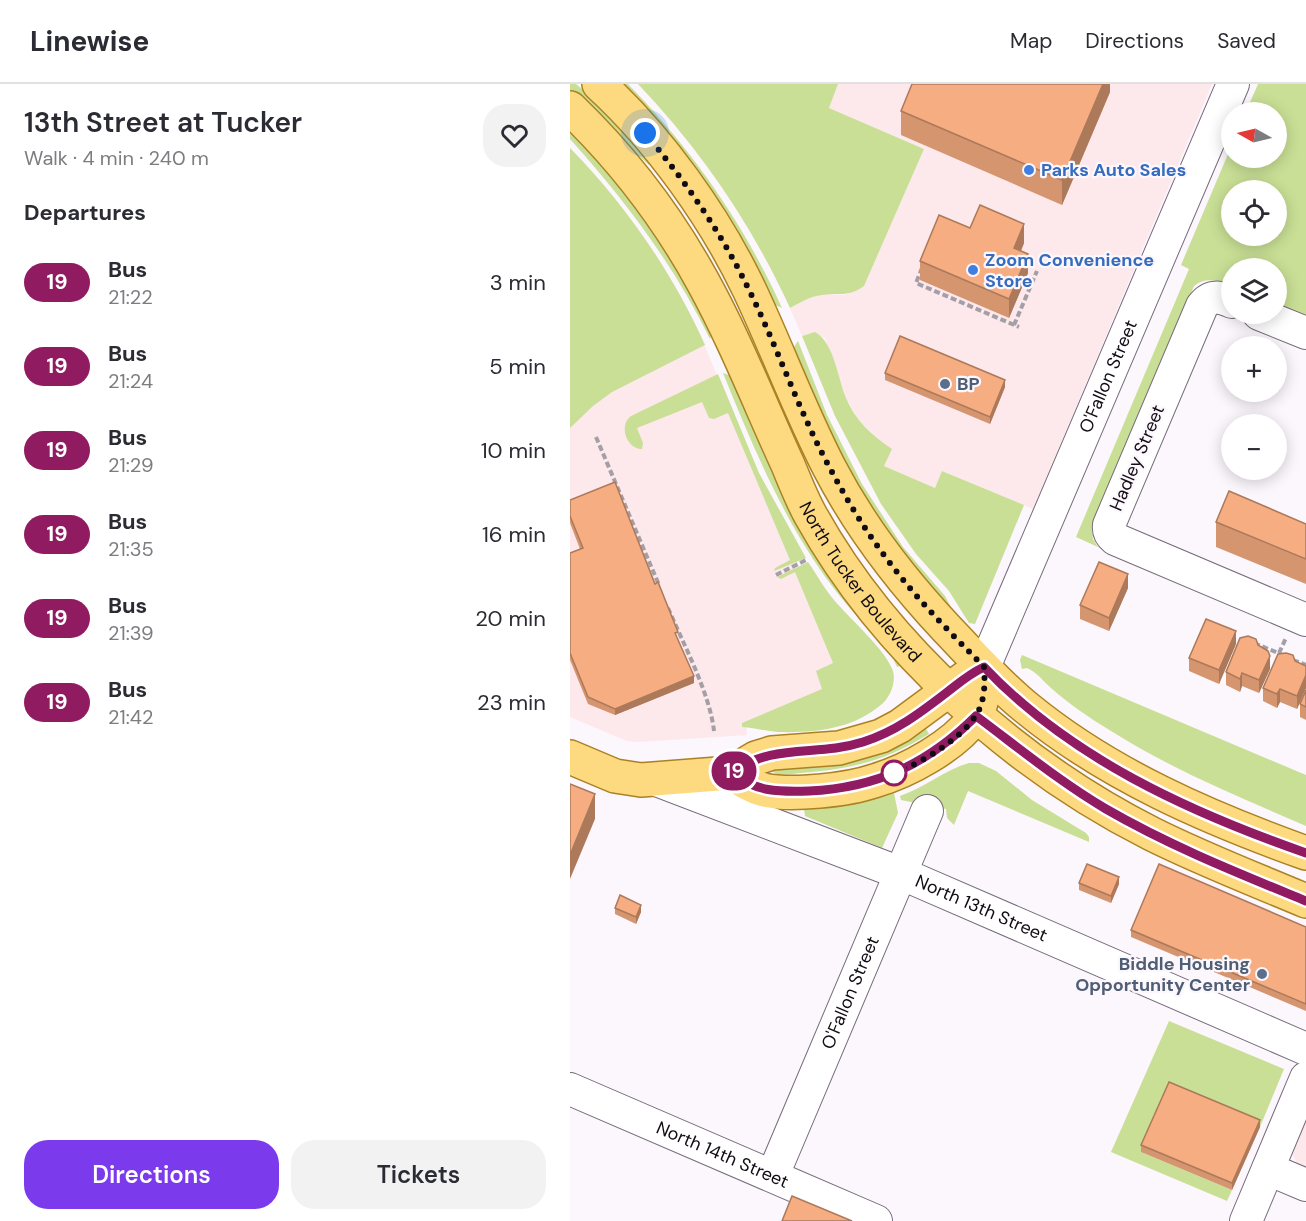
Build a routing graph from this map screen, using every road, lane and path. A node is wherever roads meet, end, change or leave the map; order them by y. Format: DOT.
graph roads {
  1 [pos="599,84"];
  2 [pos="1233,84"];
  3 [pos="570,108"];
  4 [pos="924,264"];
  5 [pos="1037,271"];
  6 [pos="1221,298"];
  7 [pos="1284,324"];
  8 [pos="768,332"];
  9 [pos="1306,333"];
  10 [pos="734,346"];
  11 [pos="596,437"];
  12 [pos="810,558"];
  13 [pos="776,574"];
  14 [pos="663,595"];
  15 [pos="667,606"];
  16 [pos="1296,628"];
  17 [pos="1249,641"];
  18 [pos="1279,653"];
  19 [pos="1306,665"];
  20 [pos="984,667"];
  21 [pos="948,691"];
  22 [pos="976,716"];
  23 [pos="714,731"];
  24 [pos="570,757"];
  25 [pos="731,773"];
  26 [pos="654,779"];
  27 [pos="927,811"];
  28 [pos="1306,854"];
  29 [pos="900,873"];
  30 [pos="1306,901"];
  31 [pos="1306,1049"];
  32 [pos="1306,1078"];
  33 [pos="570,1089"];
  34 [pos="1268,1169"];
  35 [pos="773,1175"];
  36 [pos="1306,1185"];
  37 [pos="876,1221"];
  38 [pos="1246,1221"];
  1 -- 8 [label="main road, North Tucker Boulevard"];
  2 -- 20 [label="street, O'Fallon Street"];
  3 -- 10 [label="main road, North Tucker Boulevard"];
  4 -- 5 [label="path"];
  6 -- 16 [label="street, Hadley Street"];
  7 -- 9 [label="street"];
  8 -- 10 [label="street"];
  8 -- 20 [label="main road, North Tucker Boulevard"];
  10 -- 21 [label="main road, North Tucker Boulevard"];
  11 -- 14 [label="path"];
  12 -- 13 [label="path"];
  15 -- 23 [label="path"];
  16 -- 18 [label="path"];
  17 -- 18 [label="path"];
  18 -- 19 [label="path"];
  20 -- 21 [label="main road, North 13th Street"];
  20 -- 22 [label="main road"];
  20 -- 28 [label="main road, North Tucker Boulevard"];
  21 -- 22 [label="main road, North Tucker Boulevard"];
  21 -- 25 [label="main road, North 13th Street"];
  22 -- 25 [label="main road"];
  22 -- 30 [label="main road, North Tucker Boulevard"];
  24 -- 26 [label="main road, North 13th Street"];
  25 -- 26 [label="main road, North 13th Street"];
  26 -- 29 [label="street, North 13th Street"];
  27 -- 29 [label="street, O'Fallon Street"];
  29 -- 31 [label="street, North 13th Street"];
  29 -- 35 [label="street, O'Fallon Street"];
  32 -- 34 [label="street"];
  33 -- 35 [label="street, North 14th Street"];
  34 -- 36 [label="street"];
  34 -- 38 [label="street"];
  35 -- 37 [label="street, North 14th Street"];
}
